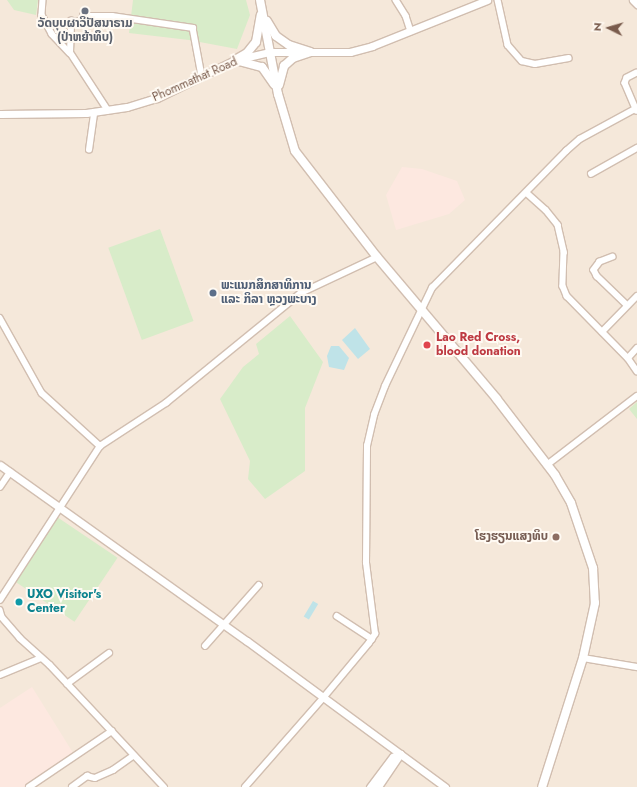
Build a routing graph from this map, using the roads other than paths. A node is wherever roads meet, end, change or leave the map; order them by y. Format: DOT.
graph roads {
  1 [pos="43,0"];
  2 [pos="260,0"];
  3 [pos="396,0"];
  4 [pos="487,0"];
  5 [pos="498,0"];
  6 [pos="633,0"];
  7 [pos="637,4"];
  8 [pos="262,10"];
  9 [pos="411,31"];
  10 [pos="271,52"];
  11 [pos="310,52"];
  12 [pos="70,53"];
  13 [pos="568,58"];
  14 [pos="235,60"];
  15 [pos="637,73"];
  16 [pos="202,76"];
  17 [pos="278,94"];
  18 [pos="637,109"];
  19 [pos="108,111"];
  20 [pos="94,113"];
  21 [pos="0,114"];
  22 [pos="637,148"];
  23 [pos="90,150"];
  24 [pos="591,174"];
  25 [pos="527,193"];
  26 [pos="377,257"];
  27 [pos="613,257"];
  28 [pos="637,296"];
  29 [pos="627,305"];
  30 [pos="423,309"];
  31 [pos="0,318"];
  32 [pos="602,332"];
  33 [pos="637,348"];
  34 [pos="628,358"];
  35 [pos="637,371"];
  36 [pos="637,396"];
  37 [pos="100,446"];
  38 [pos="0,465"];
  39 [pos="547,465"];
  40 [pos="10,472"];
  41 [pos="0,487"];
  42 [pos="58,507"];
  43 [pos="259,585"];
  44 [pos="0,600"];
  45 [pos="0,610"];
  46 [pos="337,616"];
  47 [pos="225,626"];
  48 [pos="372,639"];
  49 [pos="205,646"];
  50 [pos="109,653"];
  51 [pos="41,658"];
  52 [pos="583,658"];
  53 [pos="637,667"];
  54 [pos="0,675"];
  55 [pos="67,684"];
  56 [pos="324,697"];
  57 [pos="112,731"];
  58 [pos="400,754"];
  59 [pos="133,756"];
  60 [pos="542,786"];
  61 [pos="29,787"];
  62 [pos="72,787"];
  63 [pos="164,787"];
  64 [pos="245,787"];
  65 [pos="370,787"];
  66 [pos="378,787"];
  67 [pos="445,787"];
  1 -- 12 [label="street"];
  2 -- 8 [label="main road"];
  3 -- 9 [label="street"];
  4 -- 9 [label="street, Phommathat Road"];
  5 -- 13 [label="street"];
  6 -- 7 [label="street"];
  8 -- 10 [label="main road"];
  8 -- 11 [label="main road"];
  8 -- 14 [label="main road"];
  9 -- 11 [label="street, Phommathat Road"];
  10 -- 11 [label="street, Phommathat Road"];
  10 -- 14 [label="street, Phommathat Road"];
  10 -- 17 [label="main road"];
  11 -- 17 [label="main road"];
  12 -- 16 [label="street"];
  12 -- 19 [label="street"];
  14 -- 16 [label="street, Phommathat Road"];
  14 -- 17 [label="main road"];
  15 -- 18 [label="street"];
  16 -- 19 [label="street, Phommathat Road"];
  17 -- 26 [label="main road"];
  18 -- 25 [label="street"];
  19 -- 20 [label="street, Phommathat Road"];
  20 -- 21 [label="street, Phommathat Road"];
  20 -- 23 [label="street"];
  22 -- 24 [label="street"];
  25 -- 30 [label="street"];
  25 -- 32 [label="street"];
  26 -- 30 [label="main road"];
  26 -- 37 [label="street"];
  27 -- 29 [label="street"];
  28 -- 29 [label="street"];
  29 -- 32 [label="street"];
  30 -- 39 [label="main road"];
  30 -- 48 [label="street"];
  31 -- 37 [label="street"];
  32 -- 34 [label="street"];
  33 -- 34 [label="street"];
  34 -- 35 [label="street"];
  36 -- 39 [label="street"];
  37 -- 42 [label="street"];
  38 -- 40 [label="street"];
  39 -- 52 [label="main road"];
  40 -- 41 [label="street"];
  40 -- 42 [label="street"];
  42 -- 44 [label="street"];
  42 -- 47 [label="street"];
  43 -- 47 [label="street"];
  45 -- 51 [label="street"];
  46 -- 48 [label="street"];
  47 -- 49 [label="street"];
  47 -- 56 [label="street"];
  48 -- 56 [label="street"];
  50 -- 55 [label="street"];
  51 -- 54 [label="street"];
  51 -- 55 [label="street"];
  52 -- 53 [label="street"];
  52 -- 60 [label="main road"];
  55 -- 57 [label="street"];
  56 -- 58 [label="street"];
  56 -- 64 [label="street"];
  57 -- 59 [label="street"];
  57 -- 61 [label="street"];
  58 -- 65 [label="street"];
  58 -- 66 [label="street"];
  58 -- 67 [label="street"];
  59 -- 62 [label="street"];
  59 -- 63 [label="street"];
}
